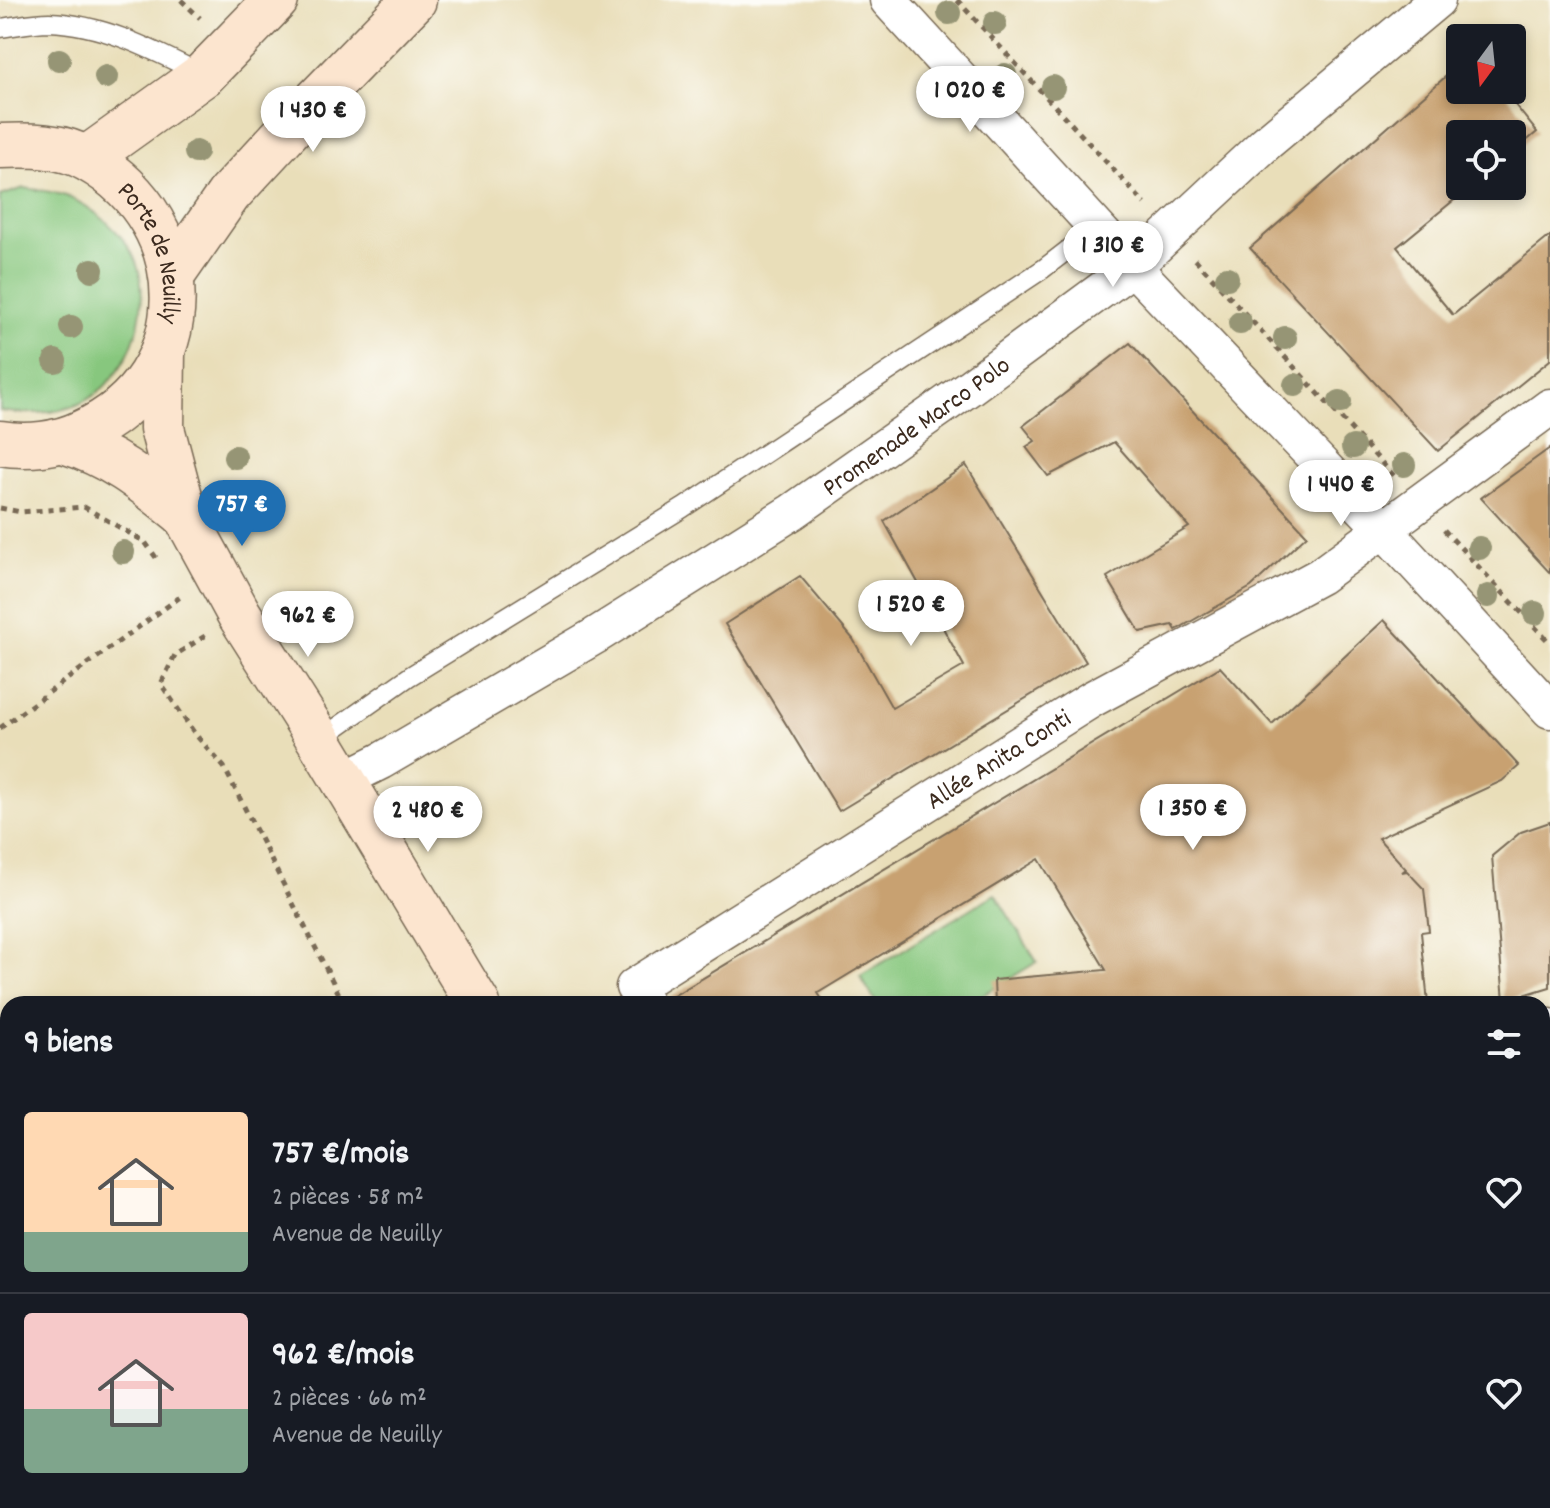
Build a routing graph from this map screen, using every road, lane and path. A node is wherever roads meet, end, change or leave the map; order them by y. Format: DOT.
graph roads {
  1 [pos="276,0"];
  2 [pos="414,0"];
  3 [pos="888,0"];
  4 [pos="957,0"];
  5 [pos="1437,0"];
  6 [pos="0,28"];
  7 [pos="203,75"];
  8 [pos="0,146"];
  9 [pos="87,158"];
  10 [pos="1096,228"];
  11 [pos="1170,231"];
  12 [pos="1133,267"];
  13 [pos="172,276"];
  14 [pos="163,350"];
  15 [pos="1550,407"];
  16 [pos="64,441"];
  17 [pos="0,443"];
  18 [pos="1420,505"];
  19 [pos="0,508"];
  20 [pos="185,515"];
  21 [pos="1384,530"];
  22 [pos="160,564"];
  23 [pos="174,585"];
  24 [pos="181,596"];
  25 [pos="189,609"];
  26 [pos="197,623"];
  27 [pos="222,625"];
  28 [pos="1550,643"];
  29 [pos="1550,710"];
  30 [pos="0,728"];
  31 [pos="319,740"];
  32 [pos="343,780"];
  33 [pos="340,996"];
  34 [pos="473,996"];
  35 [pos="640,996"];
  1 -- 7 [label="main road"];
  2 -- 13 [label="main road"];
  3 -- 10 [label="street"];
  4 -- 11 [label="path"];
  5 -- 11 [label="street, Promenade Marco Polo"];
  6 -- 7 [label="lane"];
  7 -- 9 [label="main road"];
  8 -- 9 [label="main road, Porte de Neuilly"];
  9 -- 13 [label="main road, Porte de Neuilly"];
  10 -- 12 [label="street"];
  10 -- 31 [label="lane"];
  11 -- 12 [label="street, Promenade Marco Polo"];
  11 -- 18 [label="path"];
  12 -- 21 [label="street"];
  12 -- 32 [label="street, Promenade Marco Polo"];
  13 -- 14 [label="main road, Porte de Neuilly"];
  14 -- 16 [label="main road, Porte de Neuilly"];
  14 -- 20 [label="main road"];
  15 -- 18 [label="street"];
  16 -- 17 [label="main road, Porte de Neuilly"];
  16 -- 20 [label="main road"];
  18 -- 21 [label="street"];
  18 -- 28 [label="path"];
  19 -- 22 [label="path"];
  20 -- 27 [label="main road"];
  21 -- 29 [label="street"];
  21 -- 35 [label="street, Allée Anita Conti"];
  23 -- 24 [label="path"];
  24 -- 25 [label="path"];
  24 -- 30 [label="path"];
  26 -- 27 [label="path"];
  27 -- 31 [label="main road"];
  27 -- 33 [label="path"];
  31 -- 32 [label="main road"];
  32 -- 34 [label="main road"];
}
